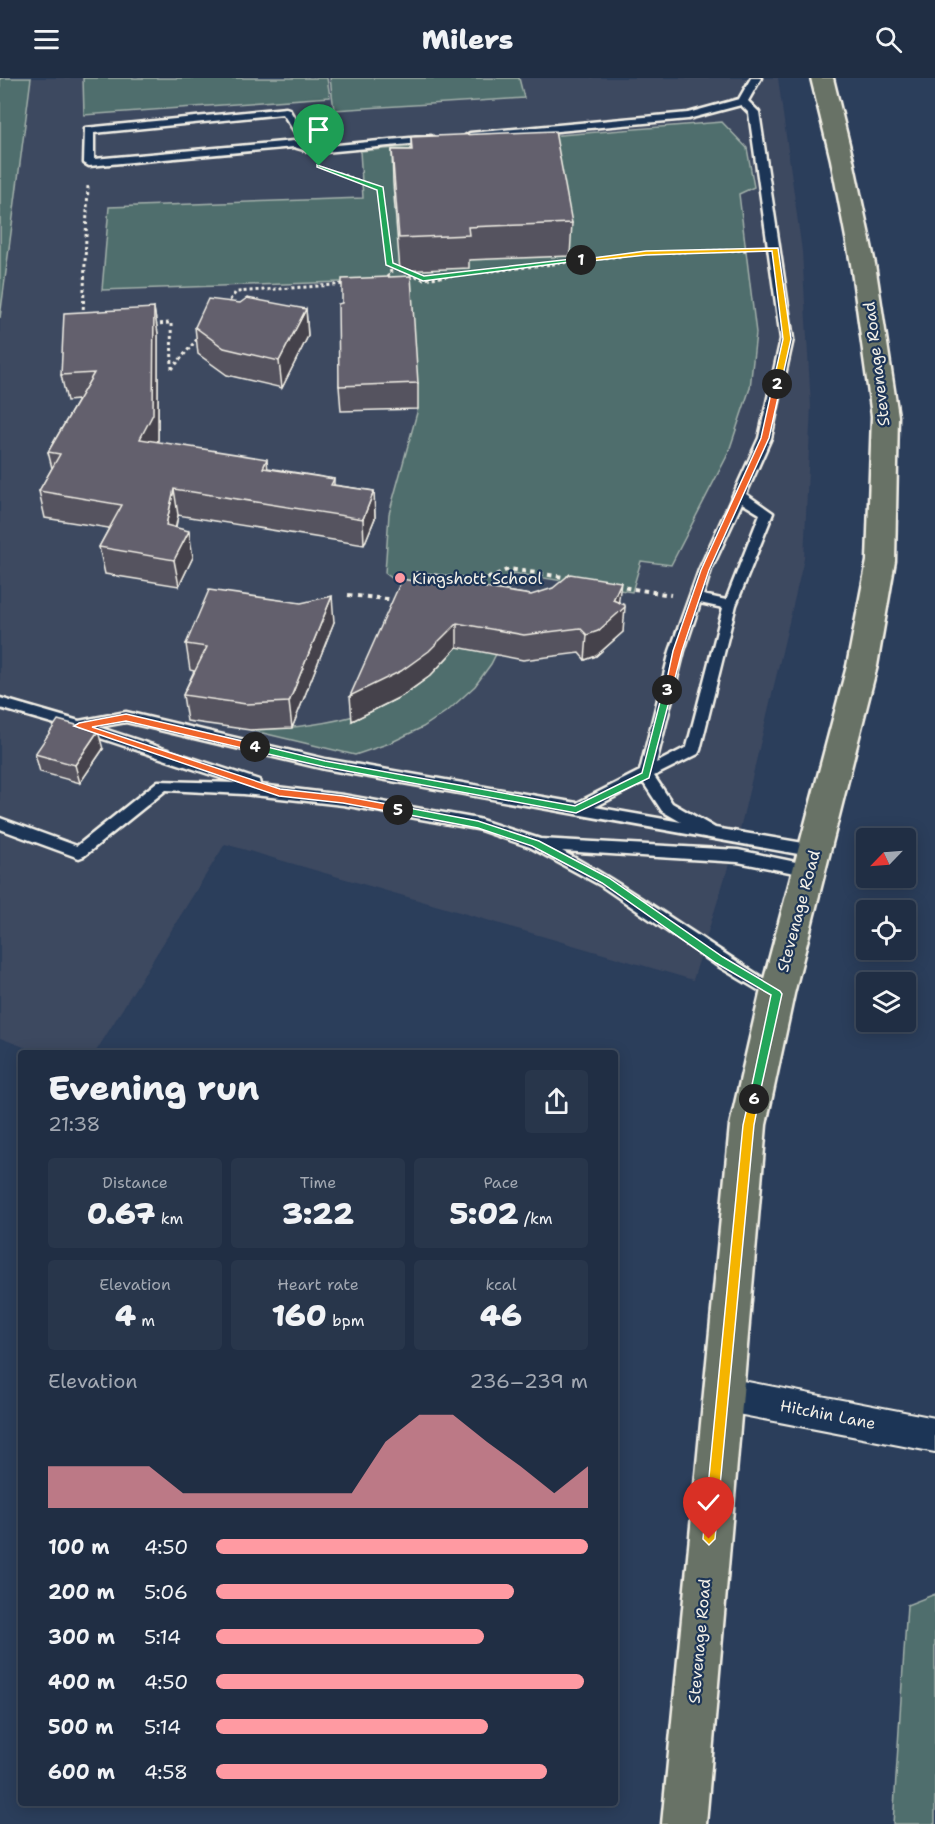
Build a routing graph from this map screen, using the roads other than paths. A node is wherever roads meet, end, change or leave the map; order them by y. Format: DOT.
graph roads {
  1 [pos="756,78"];
  2 [pos="822,78"];
  3 [pos="743,101"];
  4 [pos="454,137"];
  5 [pos="443,138"];
  6 [pos="314,150"];
  7 [pos="740,496"];
  8 [pos="695,598"];
  9 [pos="730,605"];
  10 [pos="2,707"];
  11 [pos="79,726"];
  12 [pos="646,775"];
  13 [pos="279,793"];
  14 [pos="576,810"];
  15 [pos="0,823"];
  16 [pos="712,833"];
  17 [pos="535,843"];
  18 [pos="812,860"];
  19 [pos="777,994"];
  20 [pos="722,1394"];
  21 [pos="935,1435"];
  22 [pos="684,1824"];
  1 -- 3 [label="lane"];
  2 -- 18 [label="main road, Stevenage Road"];
  3 -- 4 [label="lane"];
  3 -- 7 [label="lane"];
  5 -- 6 [label="lane"];
  6 -- 6 [label="lane"];
  7 -- 8 [label="lane"];
  7 -- 9 [label="lane"];
  8 -- 9 [label="lane"];
  8 -- 12 [label="lane"];
  9 -- 12 [label="lane"];
  10 -- 11 [label="lane"];
  11 -- 13 [label="lane"];
  11 -- 14 [label="lane"];
  12 -- 14 [label="lane"];
  12 -- 16 [label="lane"];
  13 -- 15 [label="lane"];
  13 -- 17 [label="lane"];
  14 -- 16 [label="lane"];
  16 -- 18 [label="lane"];
  17 -- 18 [label="lane"];
  17 -- 19 [label="lane"];
  18 -- 19 [label="main road, Stevenage Road"];
  19 -- 20 [label="main road, Stevenage Road"];
  20 -- 21 [label="street, Hitchin Lane"];
  20 -- 22 [label="main road, Stevenage Road"];
}
